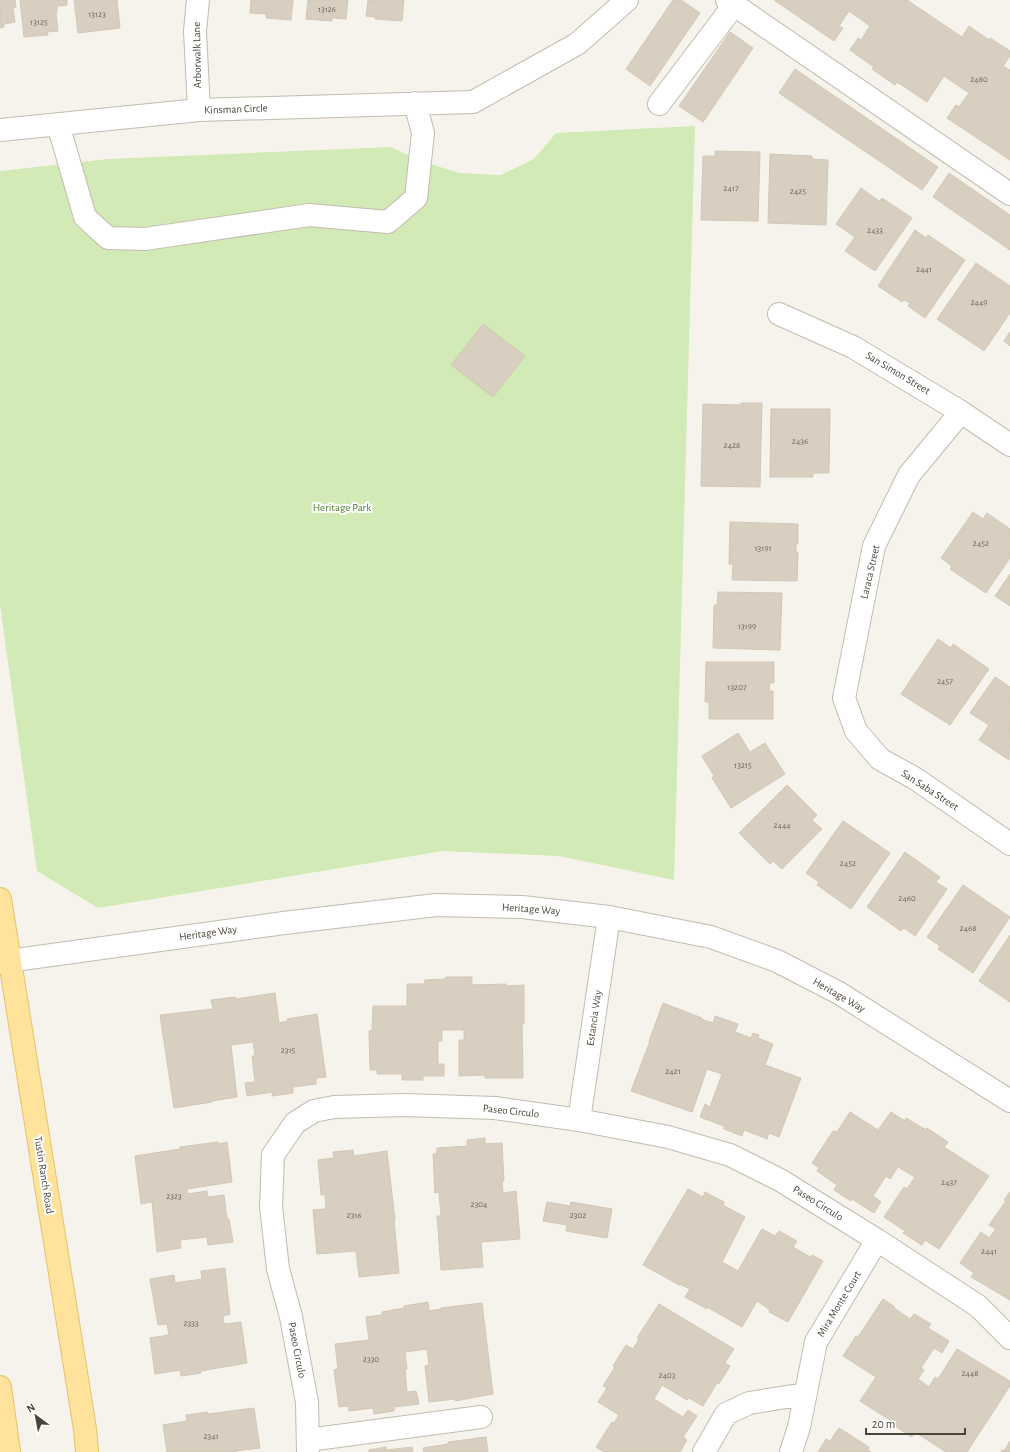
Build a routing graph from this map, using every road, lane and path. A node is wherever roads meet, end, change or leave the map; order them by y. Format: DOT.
graph roads {
  1 [pos="198,0"];
  2 [pos="627,0"];
  3 [pos="730,2"];
  4 [pos="416,103"];
  5 [pos="659,104"];
  6 [pos="199,110"];
  7 [pos="58,124"];
  8 [pos="0,130"];
  9 [pos="1010,194"];
  10 [pos="779,314"];
  11 [pos="961,412"];
  12 [pos="1010,444"];
  13 [pos="856,731"];
  14 [pos="1010,844"];
  15 [pos="0,899"];
  16 [pos="609,917"];
  17 [pos="4,961"];
  18 [pos="1010,1101"];
  19 [pos="579,1120"];
  20 [pos="877,1240"];
  21 [pos="1010,1338"];
  22 [pos="0,1387"];
  23 [pos="805,1394"];
  24 [pos="481,1417"];
  25 [pos="308,1446"];
  26 [pos="9,1452"];
  27 [pos="87,1452"];
  28 [pos="704,1452"];
  29 [pos="791,1452"];
  1 -- 6 [label="street, Arborwalk Lane"];
  2 -- 4 [label="street, Kinsman Circle"];
  3 -- 5 [label="street"];
  3 -- 9 [label="street"];
  4 -- 6 [label="street, Kinsman Circle"];
  4 -- 7 [label="street"];
  6 -- 7 [label="street, Kinsman Circle"];
  7 -- 8 [label="street, Kinsman Circle"];
  10 -- 11 [label="street, San Simon Street"];
  11 -- 12 [label="street, San Simon Street"];
  11 -- 13 [label="street, Laraca Street"];
  13 -- 14 [label="street, San Saba Street"];
  15 -- 17 [label="main road, Tustin Ranch Road"];
  16 -- 17 [label="street, Heritage Way"];
  16 -- 18 [label="street, Heritage Way"];
  16 -- 19 [label="street, Estancia Way"];
  17 -- 27 [label="main road, Tustin Ranch Road"];
  19 -- 20 [label="street, Paseo Circulo"];
  19 -- 25 [label="street, Paseo Circulo"];
  20 -- 21 [label="street, Paseo Circulo"];
  20 -- 23 [label="street, Mira Monte Court"];
  22 -- 26 [label="main road"];
  23 -- 28 [label="street"];
  23 -- 29 [label="street, Mira Monte Court"];
  24 -- 25 [label="street"];
}
